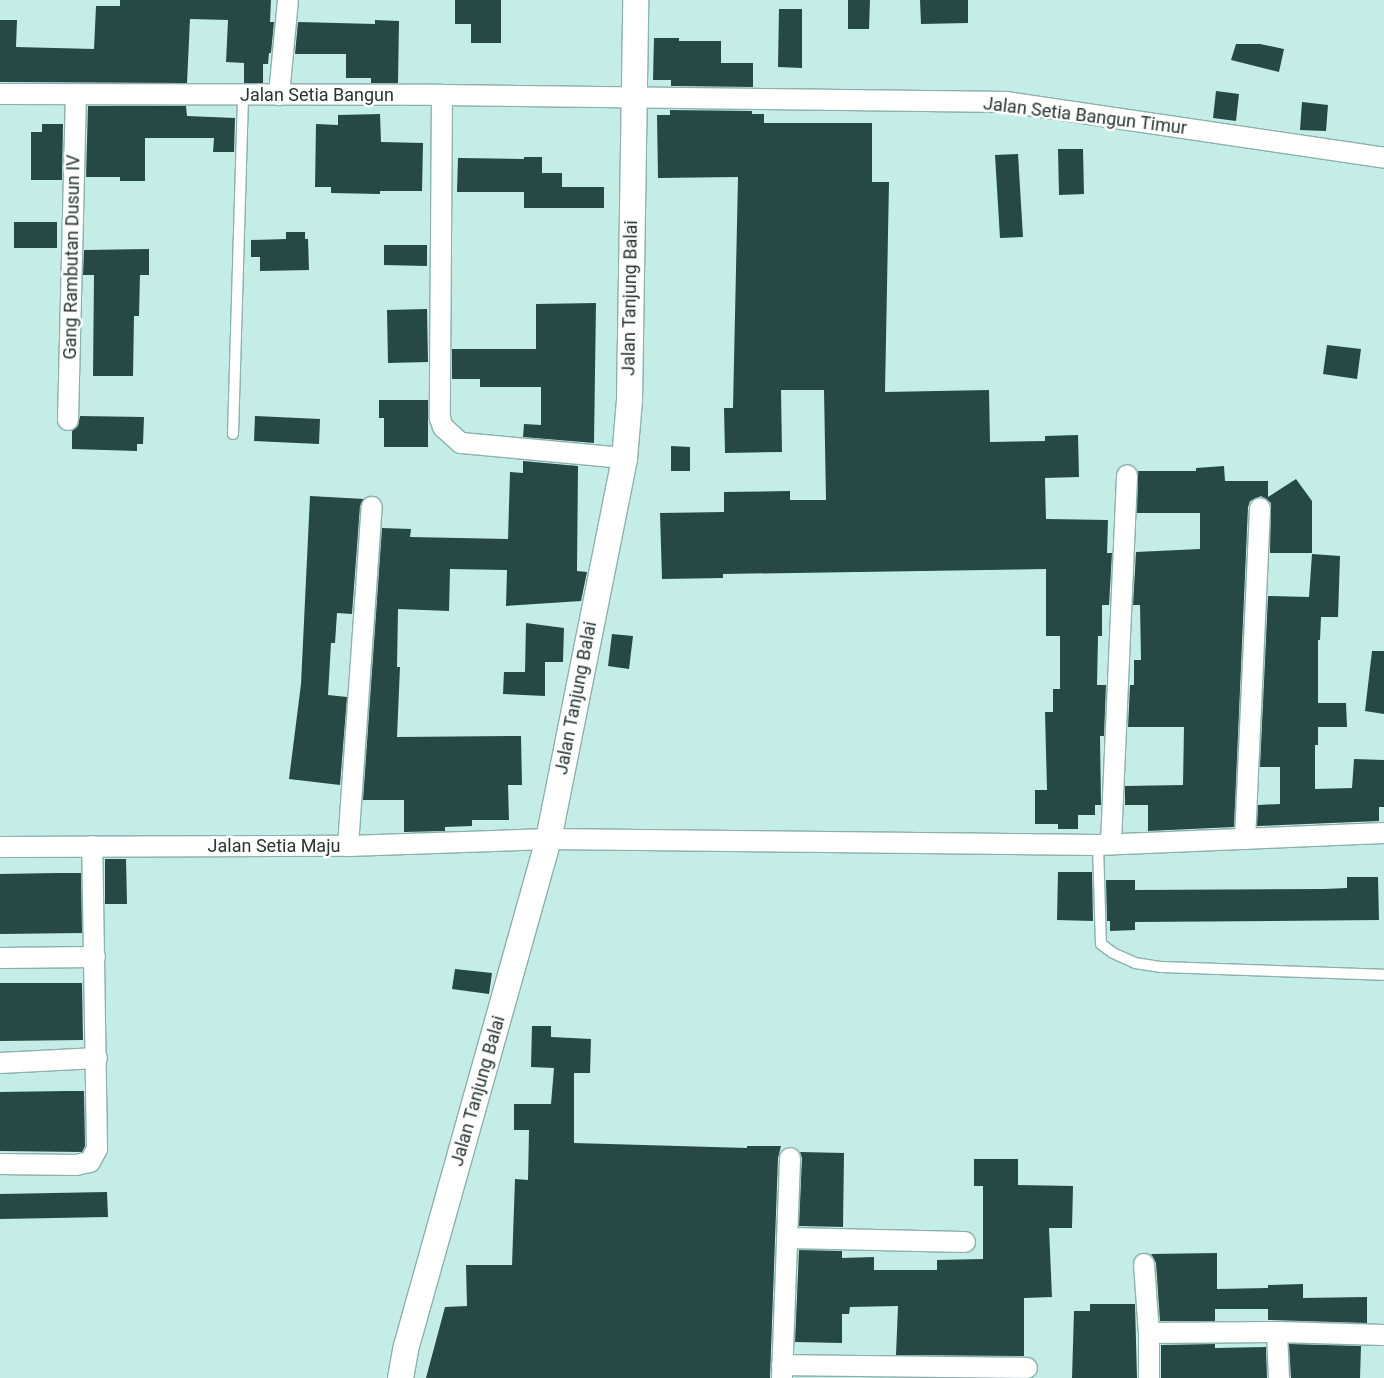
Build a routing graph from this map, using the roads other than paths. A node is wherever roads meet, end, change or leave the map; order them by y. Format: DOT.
graph roads {
  1 [pos="288,0"];
  2 [pos="636,0"];
  3 [pos="0,94"];
  4 [pos="76,94"];
  5 [pos="279,95"];
  6 [pos="442,95"];
  7 [pos="243,96"];
  8 [pos="634,98"];
  9 [pos="1384,158"];
  10 [pos="68,420"];
  11 [pos="233,434"];
  12 [pos="624,458"];
  13 [pos="1127,475"];
  14 [pos="372,507"];
  15 [pos="1260,508"];
  16 [pos="1384,833"];
  17 [pos="548,839"];
  18 [pos="1245,839"];
  19 [pos="1105,844"];
  20 [pos="92,846"];
  21 [pos="348,846"];
  22 [pos="0,847"];
  23 [pos="0,958"];
  24 [pos="95,958"];
  25 [pos="1384,975"];
  26 [pos="97,1058"];
  27 [pos="0,1063"];
  28 [pos="790,1158"];
  29 [pos="0,1164"];
  30 [pos="789,1238"];
  31 [pos="965,1242"];
  32 [pos="1144,1264"];
  33 [pos="1276,1332"];
  34 [pos="1148,1333"];
  35 [pos="1384,1335"];
  36 [pos="1027,1368"];
  37 [pos="782,1372"];
  38 [pos="400,1378"];
  39 [pos="1148,1378"];
  40 [pos="1279,1378"];
  1 -- 5 [label="street"];
  2 -- 8 [label="street, Jalan Tanjung Balai"];
  3 -- 4 [label="street, Jalan Setia Bangun"];
  4 -- 7 [label="street, Jalan Setia Bangun"];
  4 -- 10 [label="street, Gang Rambutan Dusun IV"];
  5 -- 6 [label="street, Jalan Setia Bangun"];
  5 -- 7 [label="street, Jalan Setia Bangun"];
  6 -- 8 [label="street, Jalan Setia Bangun"];
  6 -- 12 [label="street"];
  7 -- 11 [label="lane"];
  8 -- 9 [label="street, Jalan Setia Bangun Timur"];
  8 -- 12 [label="street, Jalan Tanjung Balai"];
  12 -- 17 [label="street, Jalan Tanjung Balai"];
  13 -- 19 [label="street"];
  14 -- 21 [label="street"];
  15 -- 18 [label="street"];
  16 -- 18 [label="street, Jalan Setia Maju"];
  17 -- 19 [label="street, Jalan Setia Maju"];
  17 -- 21 [label="street, Jalan Setia Maju"];
  17 -- 38 [label="street, Jalan Tanjung Balai"];
  18 -- 19 [label="street, Jalan Setia Maju"];
  19 -- 25 [label="lane"];
  20 -- 21 [label="street, Jalan Setia Maju"];
  20 -- 22 [label="street, Jalan Setia Maju"];
  20 -- 24 [label="street"];
  23 -- 24 [label="street"];
  24 -- 26 [label="street"];
  26 -- 27 [label="street"];
  26 -- 29 [label="street"];
  28 -- 30 [label="street"];
  30 -- 31 [label="street"];
  30 -- 37 [label="street"];
  32 -- 34 [label="street"];
  33 -- 34 [label="street"];
  33 -- 35 [label="street"];
  33 -- 40 [label="street"];
  34 -- 39 [label="street"];
  36 -- 37 [label="street"];
}
